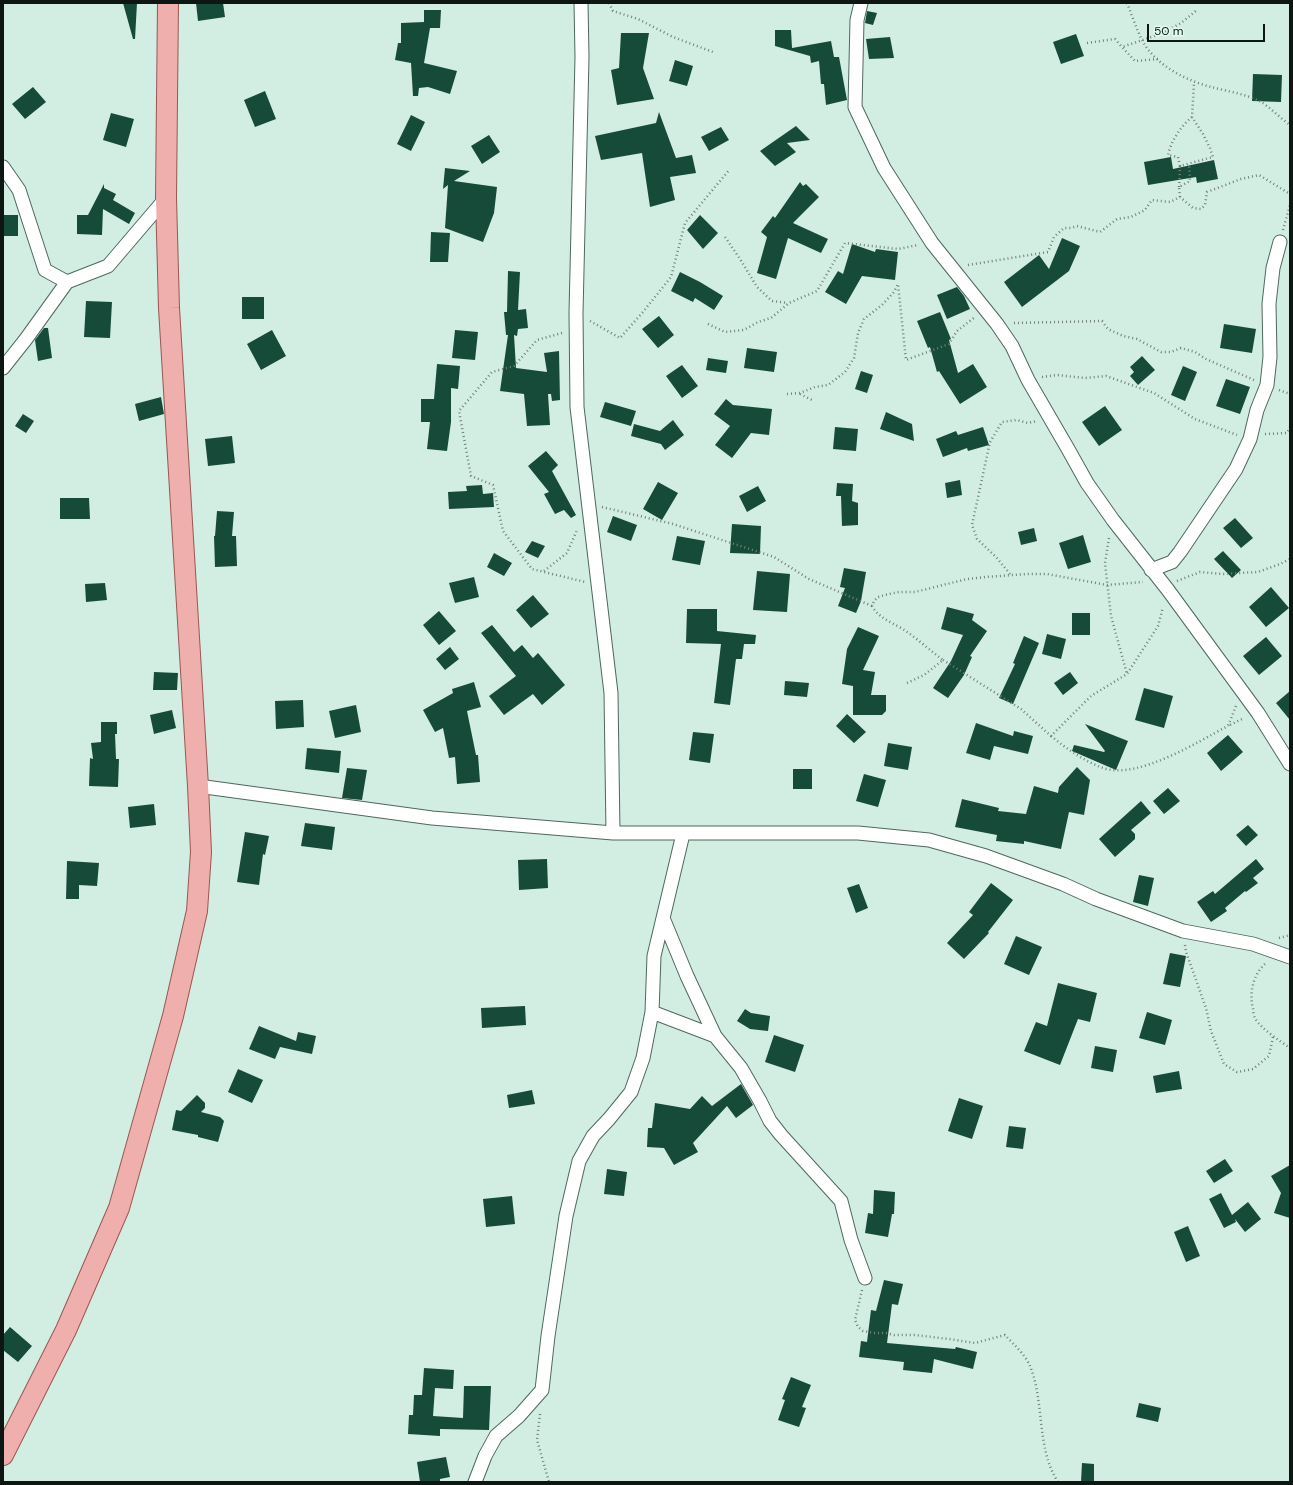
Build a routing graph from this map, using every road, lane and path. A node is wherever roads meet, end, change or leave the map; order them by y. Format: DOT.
graph roads {
  1 [pos="168,3"];
  2 [pos="581,3"];
  3 [pos="609,3"];
  4 [pos="861,3"];
  5 [pos="1126,3"];
  6 [pos="1197,10"];
  7 [pos="1142,40"];
  8 [pos="1087,43"];
  9 [pos="1122,47"];
  10 [pos="713,52"];
  11 [pos="1158,60"];
  12 [pos="1194,83"];
  13 [pos="1192,116"];
  14 [pos="1290,125"];
  15 [pos="1189,164"];
  16 [pos="3,166"];
  17 [pos="1180,166"];
  18 [pos="730,169"];
  19 [pos="1179,187"];
  20 [pos="1290,194"];
  21 [pos="1180,197"];
  22 [pos="166,198"];
  23 [pos="1290,205"];
  24 [pos="725,237"];
  25 [pos="932,242"];
  26 [pos="1280,242"];
  27 [pos="952,267"];
  28 [pos="67,282"];
  29 [pos="789,303"];
  30 [pos="985,310"];
  31 [pos="576,313"];
  32 [pos="708,324"];
  33 [pos="997,324"];
  34 [pos="576,328"];
  35 [pos="3,368"];
  36 [pos="1028,380"];
  37 [pos="1267,385"];
  38 [pos="787,394"];
  39 [pos="800,394"];
  40 [pos="812,400"];
  41 [pos="1049,417"];
  42 [pos="1290,427"];
  43 [pos="1250,439"];
  44 [pos="588,503"];
  45 [pos="1113,520"];
  46 [pos="1290,559"];
  47 [pos="1151,570"];
  48 [pos="543,572"];
  49 [pos="1010,574"];
  50 [pos="1107,585"];
  51 [pos="1164,585"];
  52 [pos="598,586"];
  53 [pos="872,606"];
  54 [pos="943,660"];
  55 [pos="1127,674"];
  56 [pos="907,683"];
  57 [pos="1228,726"];
  58 [pos="1051,736"];
  59 [pos="1290,764"];
  60 [pos="198,786"];
  61 [pos="613,833"];
  62 [pos="683,834"];
  63 [pos="663,918"];
  64 [pos="1183,931"];
  65 [pos="1277,952"];
  66 [pos="1290,957"];
  67 [pos="652,1012"];
  68 [pos="715,1036"];
  69 [pos="1273,1037"];
  70 [pos="1290,1048"];
  71 [pos="865,1278"];
  72 [pos="542,1390"];
  73 [pos="3,1455"];
  74 [pos="475,1482"];
  75 [pos="549,1482"];
  76 [pos="1058,1482"];
  1 -- 22 [label="main road"];
  2 -- 31 [label="street"];
  3 -- 10 [label="path"];
  4 -- 25 [label="street"];
  5 -- 7 [label="path"];
  6 -- 7 [label="path"];
  7 -- 9 [label="path"];
  7 -- 11 [label="path"];
  8 -- 9 [label="path"];
  9 -- 11 [label="path"];
  11 -- 12 [label="path"];
  12 -- 13 [label="path"];
  12 -- 14 [label="path"];
  13 -- 15 [label="path"];
  13 -- 17 [label="path"];
  15 -- 17 [label="path"];
  15 -- 19 [label="path"];
  16 -- 28 [label="street"];
  17 -- 19 [label="path"];
  18 -- 31 [label="path"];
  19 -- 21 [label="path"];
  20 -- 21 [label="path"];
  21 -- 27 [label="path"];
  22 -- 28 [label="street"];
  22 -- 60 [label="main road"];
  23 -- 26 [label="path"];
  24 -- 29 [label="path"];
  25 -- 27 [label="street"];
  25 -- 29 [label="path"];
  26 -- 37 [label="street"];
  27 -- 30 [label="street"];
  28 -- 35 [label="street"];
  29 -- 32 [label="path"];
  30 -- 33 [label="street"];
  30 -- 39 [label="path"];
  31 -- 34 [label="street"];
  33 -- 36 [label="street"];
  33 -- 37 [label="path"];
  34 -- 44 [label="street"];
  34 -- 48 [label="path"];
  36 -- 41 [label="street"];
  36 -- 43 [label="path"];
  37 -- 43 [label="street"];
  38 -- 39 [label="path"];
  39 -- 40 [label="path"];
  41 -- 45 [label="street"];
  41 -- 49 [label="path"];
  42 -- 43 [label="path"];
  43 -- 47 [label="street"];
  44 -- 48 [label="path"];
  44 -- 52 [label="street"];
  44 -- 53 [label="path"];
  45 -- 47 [label="street"];
  45 -- 50 [label="path"];
  46 -- 51 [label="path"];
  47 -- 51 [label="street"];
  48 -- 52 [label="path"];
  49 -- 50 [label="path"];
  49 -- 53 [label="path"];
  50 -- 51 [label="path"];
  50 -- 55 [label="path"];
  51 -- 55 [label="path"];
  51 -- 59 [label="street"];
  52 -- 61 [label="street"];
  53 -- 54 [label="path"];
  54 -- 56 [label="path"];
  54 -- 58 [label="path"];
  55 -- 58 [label="path"];
  57 -- 58 [label="path"];
  60 -- 61 [label="street"];
  60 -- 73 [label="main road"];
  61 -- 62 [label="street"];
  62 -- 63 [label="street"];
  62 -- 64 [label="street"];
  63 -- 67 [label="street"];
  63 -- 68 [label="street"];
  64 -- 65 [label="street"];
  64 -- 69 [label="path"];
  65 -- 66 [label="street"];
  65 -- 69 [label="path"];
  67 -- 68 [label="street"];
  67 -- 72 [label="street"];
  68 -- 71 [label="street"];
  69 -- 70 [label="path"];
  71 -- 76 [label="path"];
  72 -- 74 [label="street"];
  72 -- 75 [label="path"];
}
